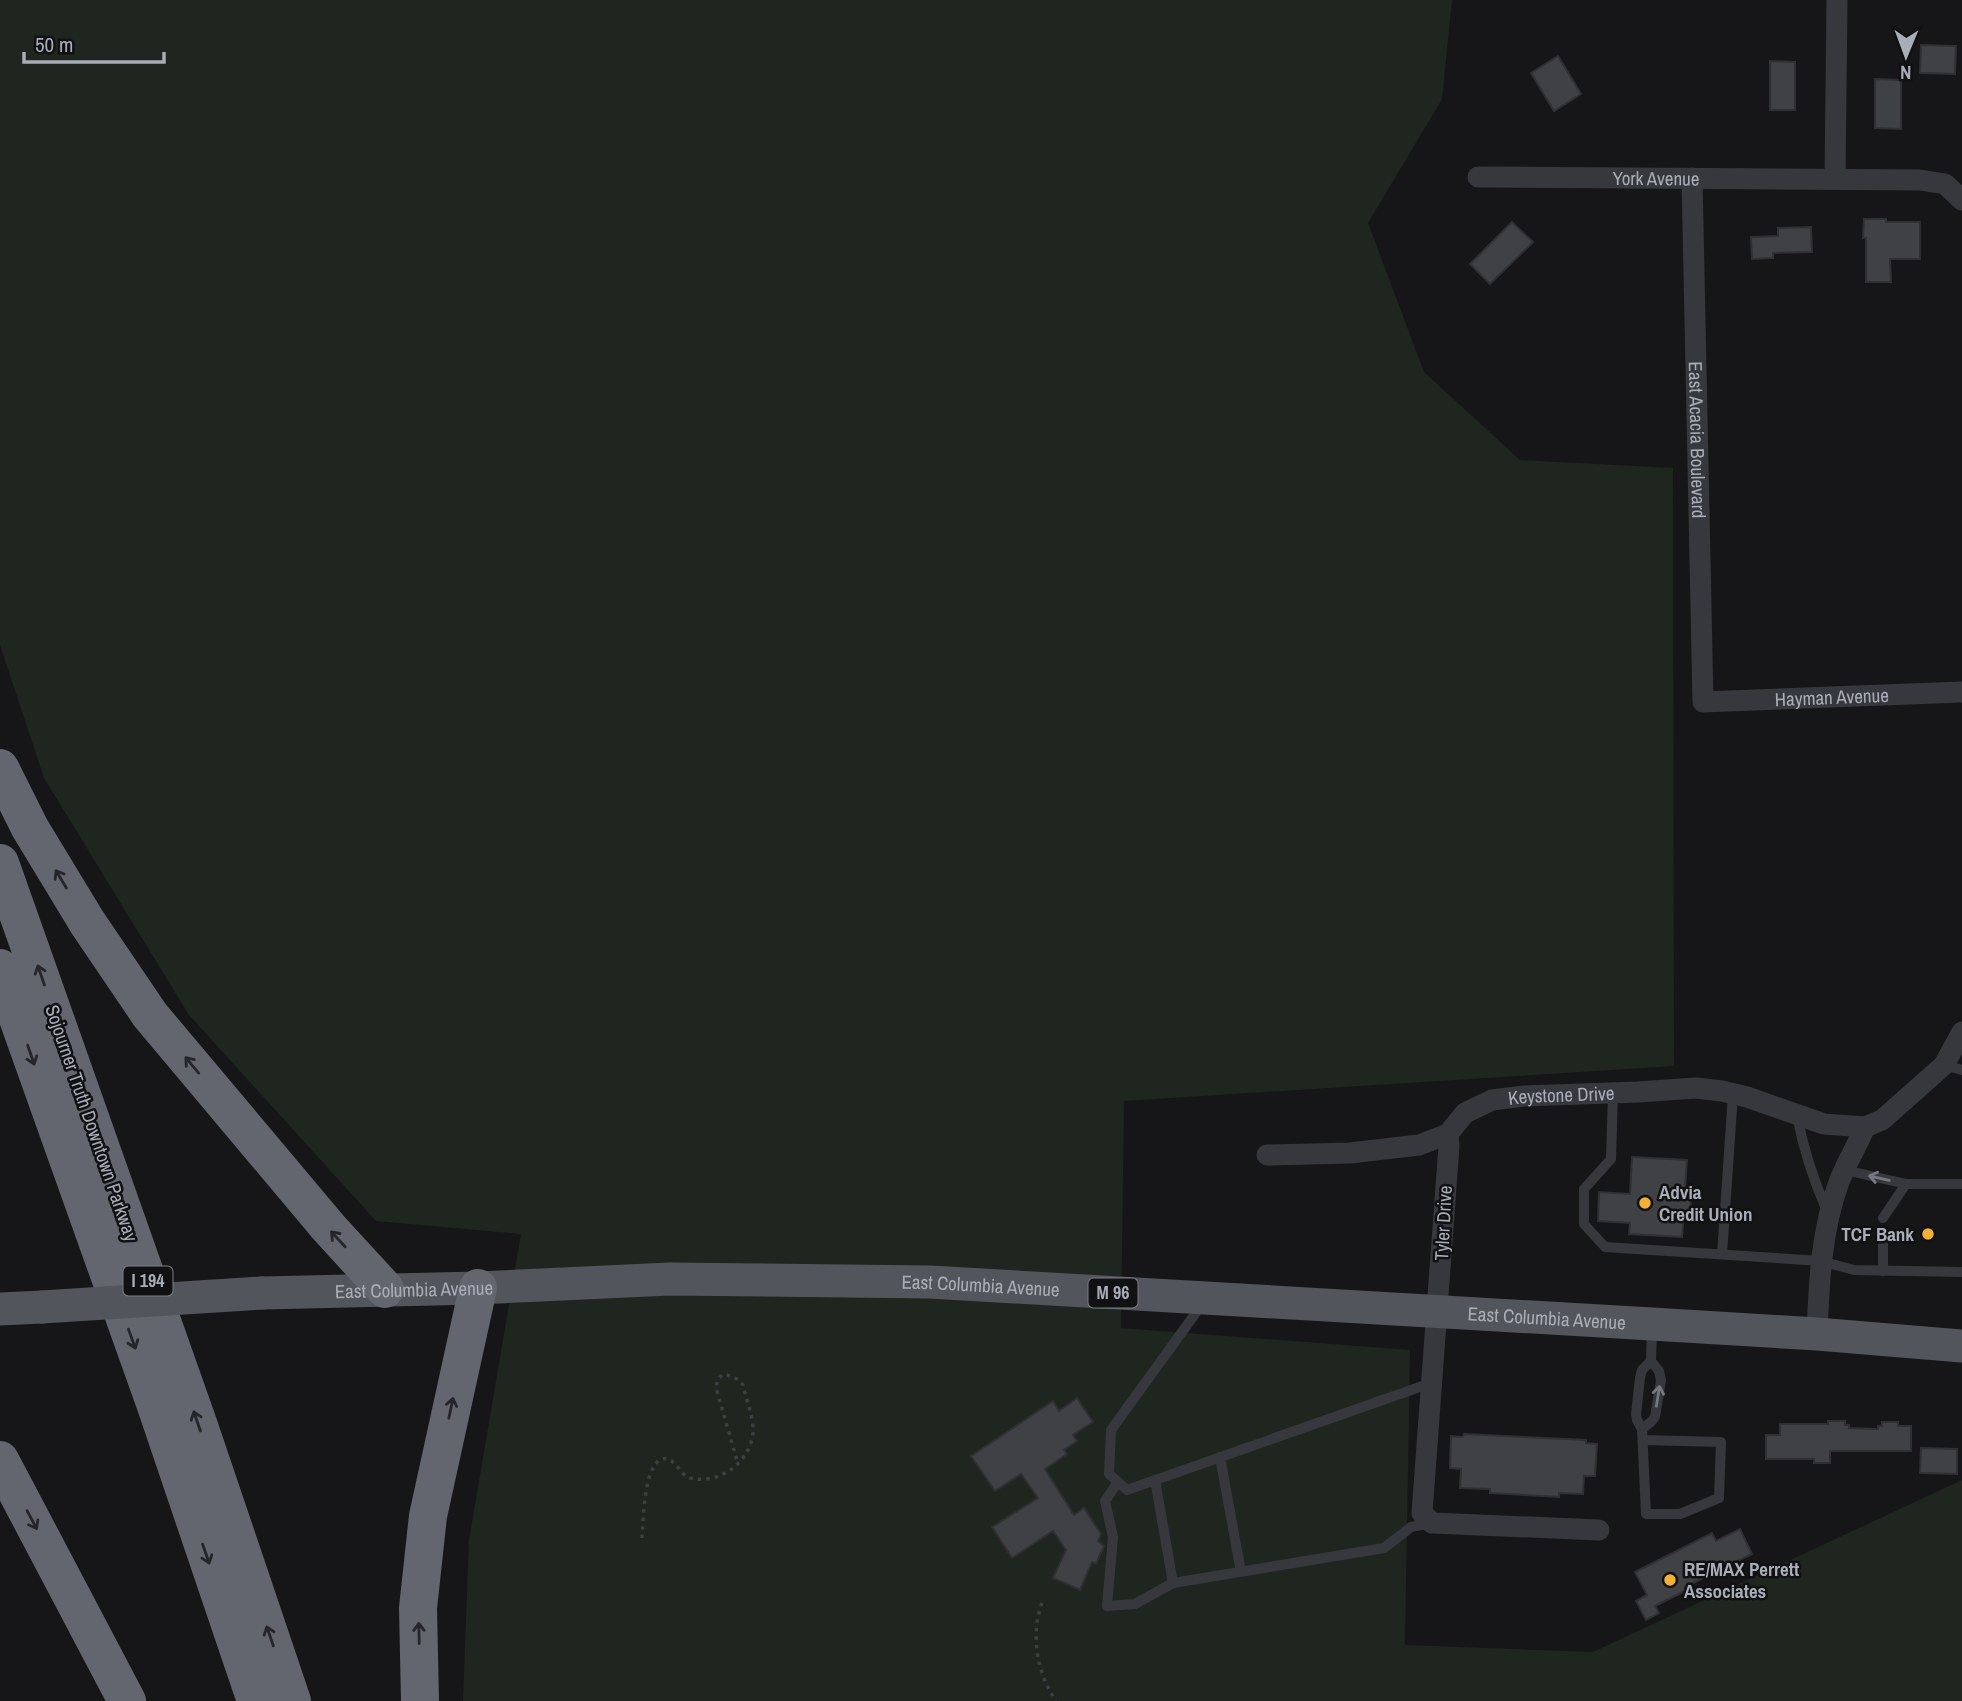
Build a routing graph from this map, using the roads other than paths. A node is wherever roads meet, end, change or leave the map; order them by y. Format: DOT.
graph roads {
  1 [pos="1837,0"];
  2 [pos="1478,177"];
  3 [pos="1692,178"];
  4 [pos="1835,179"];
  5 [pos="1962,200"];
  6 [pos="1962,692"];
  7 [pos="1703,702"];
  8 [pos="0,768"];
  9 [pos="0,863"];
  10 [pos="0,968"];
  11 [pos="1962,1032"];
  12 [pos="1953,1068"];
  13 [pos="1613,1093"];
  14 [pos="1732,1094"];
  15 [pos="1797,1115"];
  16 [pos="1865,1128"];
  17 [pos="1448,1134"];
  18 [pos="1267,1155"];
  19 [pos="1845,1170"];
  20 [pos="1906,1184"];
  21 [pos="1962,1184"];
  22 [pos="1830,1216"];
  23 [pos="1883,1218"];
  24 [pos="1883,1245"];
  25 [pos="1722,1254"];
  26 [pos="1821,1261"];
  27 [pos="1883,1271"];
  28 [pos="1962,1272"];
  29 [pos="478,1288"];
  30 [pos="385,1289"];
  31 [pos="1206,1298"];
  32 [pos="0,1309"];
  33 [pos="1437,1311"];
  34 [pos="1652,1324"];
  35 [pos="1817,1334"];
  36 [pos="1962,1346"];
  37 [pos="1651,1361"];
  38 [pos="1432,1383"];
  39 [pos="1643,1434"];
  40 [pos="1220,1457"];
  41 [pos="0,1460"];
  42 [pos="1155,1480"];
  43 [pos="1118,1482"];
  44 [pos="1433,1523"];
  45 [pos="1599,1530"];
  46 [pos="1241,1572"];
  47 [pos="1173,1583"];
  48 [pos="127,1701"];
  49 [pos="256,1701"];
  50 [pos="292,1701"];
  51 [pos="419,1701"];
  1 -- 4 [label="street"];
  2 -- 3 [label="street, York Avenue"];
  3 -- 4 [label="street, York Avenue"];
  3 -- 7 [label="street, East Acacia Boulevard"];
  4 -- 5 [label="street, York Avenue"];
  6 -- 7 [label="street, Hayman Avenue"];
  30 -- 8 [label="highway, one-way"];
  50 -- 9 [label="highway, Sojourner Truth Downtown Parkway / I 194, one-way"];
  10 -- 49 [label="highway, Sojourner Truth Downtown Parkway / I 194, one-way"];
  11 -- 12 [label="street"];
  12 -- 16 [label="street"];
  13 -- 14 [label="street, Keystone Drive"];
  13 -- 17 [label="street, Keystone Drive"];
  13 -- 25 [label="lane"];
  14 -- 15 [label="street, Keystone Drive"];
  14 -- 25 [label="lane"];
  15 -- 16 [label="street, Keystone Drive"];
  15 -- 22 [label="lane"];
  16 -- 19 [label="street"];
  17 -- 18 [label="street, Keystone Drive"];
  17 -- 33 [label="street, Tyler Drive"];
  20 -- 19 [label="lane, one-way"];
  19 -- 22 [label="street"];
  20 -- 21 [label="lane"];
  20 -- 23 [label="lane"];
  22 -- 26 [label="street"];
  24 -- 27 [label="lane"];
  25 -- 26 [label="lane"];
  26 -- 27 [label="lane"];
  26 -- 35 [label="street"];
  27 -- 28 [label="lane"];
  29 -- 30 [label="main road, East Columbia Avenue / M 96"];
  29 -- 31 [label="main road, East Columbia Avenue / M 96"];
  51 -- 29 [label="highway, one-way"];
  30 -- 32 [label="main road, East Columbia Avenue / M 96, bridge"];
  31 -- 33 [label="main road, East Columbia Avenue / M 96"];
  31 -- 43 [label="lane"];
  33 -- 34 [label="main road, East Columbia Avenue / M 96"];
  33 -- 38 [label="street, Tyler Drive"];
  34 -- 35 [label="main road, East Columbia Avenue / M 96"];
  34 -- 37 [label="lane"];
  35 -- 36 [label="main road, East Columbia Avenue / M 96"];
  37 -- 39 [label="lane"];
  39 -- 37 [label="lane, one-way"];
  38 -- 40 [label="lane"];
  38 -- 44 [label="street, Tyler Drive"];
  39 -- 39 [label="lane"];
  40 -- 42 [label="lane"];
  40 -- 46 [label="lane"];
  41 -- 48 [label="highway, one-way"];
  42 -- 43 [label="lane"];
  42 -- 47 [label="lane"];
  43 -- 47 [label="lane"];
  44 -- 45 [label="street"];
  44 -- 46 [label="lane"];
  46 -- 47 [label="lane"];
}
